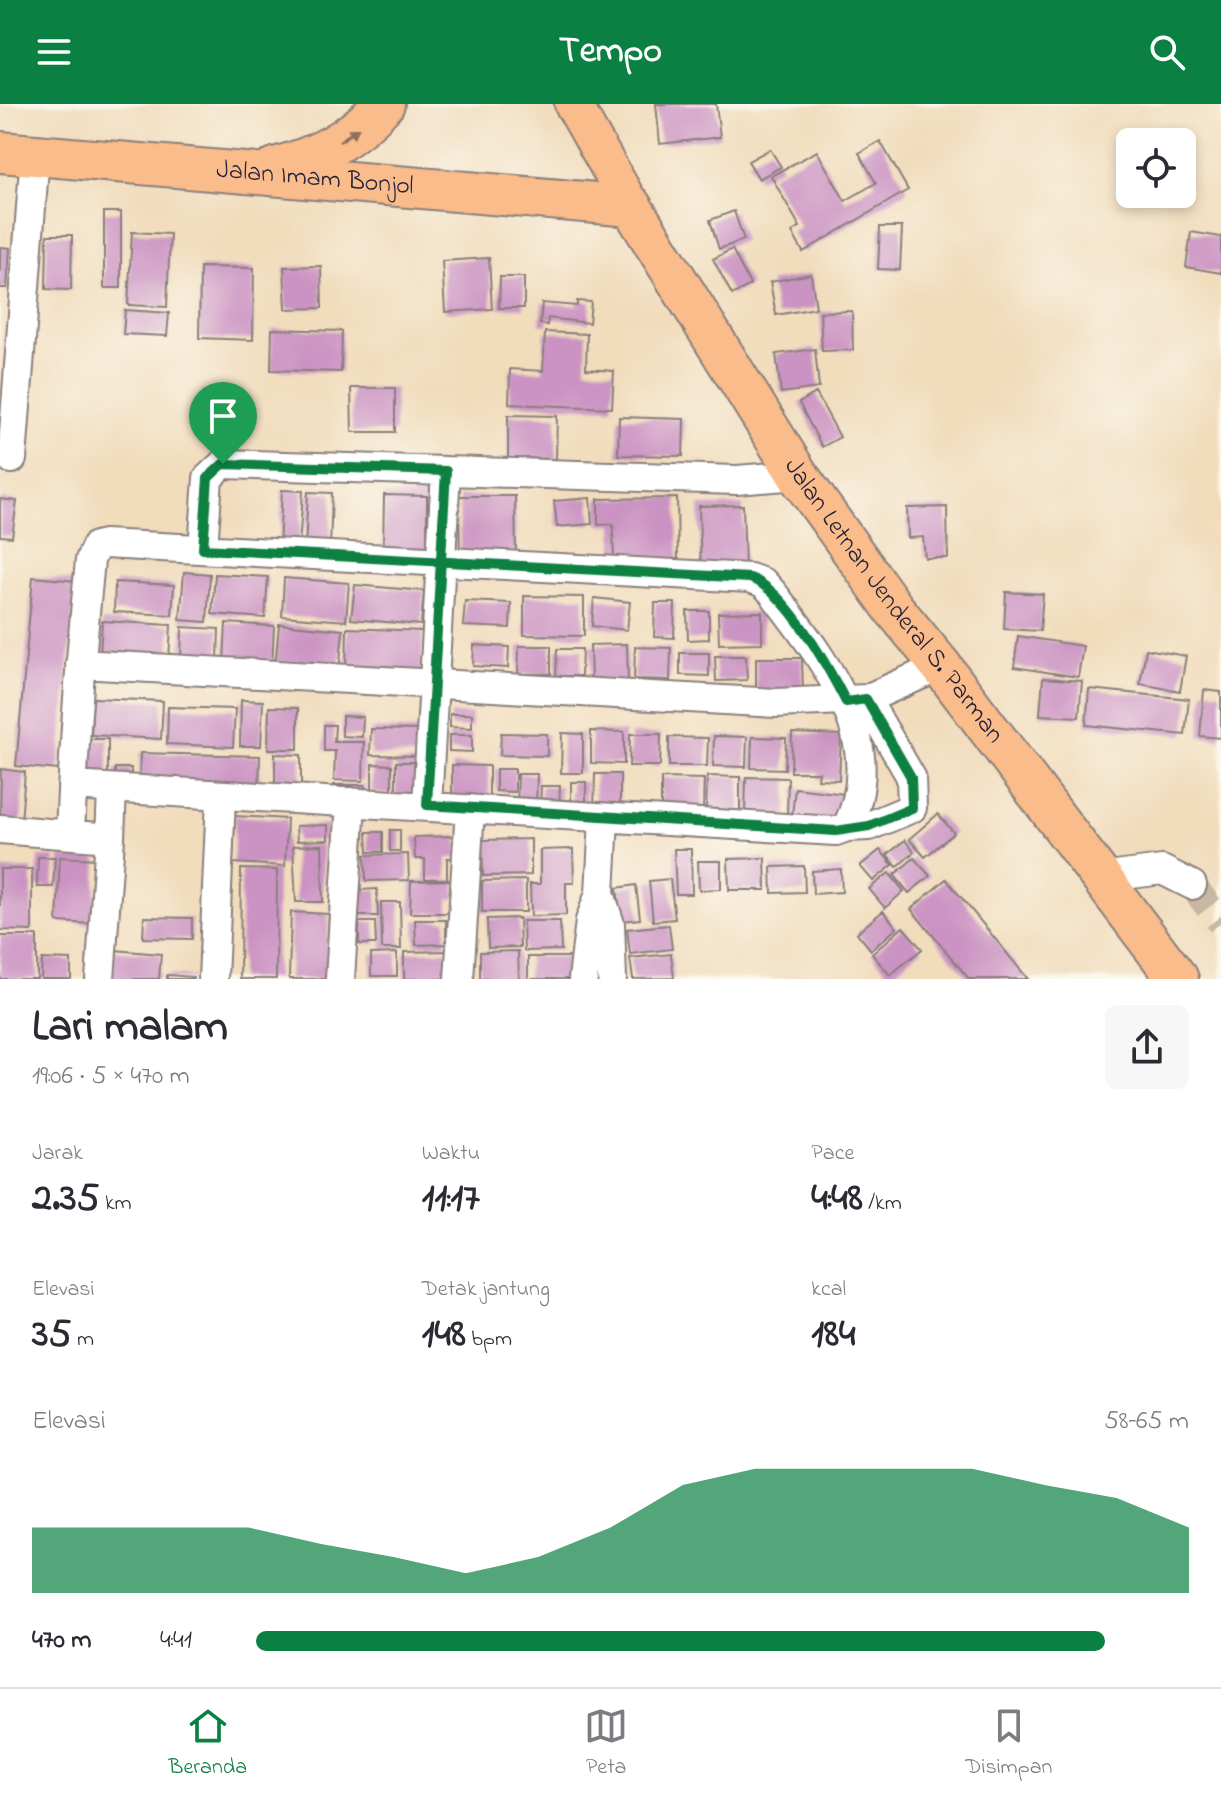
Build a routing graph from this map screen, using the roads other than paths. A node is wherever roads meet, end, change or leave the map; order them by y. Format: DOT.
graph roads {
  1 [pos="573,104"];
  2 [pos="382,106"];
  3 [pos="18,153"];
  4 [pos="260,173"];
  5 [pos="631,206"];
  6 [pos="12,459"];
  7 [pos="446,471"];
  8 [pos="798,475"];
  9 [pos="203,549"];
  10 [pos="440,564"];
  11 [pos="80,664"];
  12 [pos="934,670"];
  13 [pos="434,683"];
  14 [pos="866,698"];
  15 [pos="72,786"];
  16 [pos="112,790"];
  17 [pos="221,797"];
  18 [pos="351,802"];
  19 [pos="427,805"];
  20 [pos="470,809"];
  21 [pos="604,819"];
  22 [pos="847,827"];
  23 [pos="0,829"];
  24 [pos="70,833"];
  25 [pos="110,838"];
  26 [pos="1101,878"];
  27 [pos="1192,885"];
  28 [pos="600,893"];
  29 [pos="100,979"];
  30 [pos="213,979"];
  31 [pos="340,979"];
  32 [pos="459,979"];
  33 [pos="583,979"];
  34 [pos="612,979"];
  35 [pos="1178,979"];
  1 -- 5 [label="main road"];
  4 -- 2 [label="highway, one-way"];
  3 -- 4 [label="highway, Jalan Imam Bonjol"];
  3 -- 6 [label="street"];
  4 -- 5 [label="highway, Jalan Imam Bonjol"];
  5 -- 8 [label="highway, Jalan Letnan Jenderal S. Parman"];
  7 -- 8 [label="street"];
  7 -- 9 [label="street"];
  7 -- 10 [label="street"];
  8 -- 12 [label="highway, Jalan Letnan Jenderal S. Parman"];
  9 -- 10 [label="street"];
  9 -- 11 [label="street"];
  10 -- 13 [label="street"];
  10 -- 14 [label="street"];
  11 -- 13 [label="street"];
  11 -- 15 [label="street"];
  12 -- 14 [label="street"];
  12 -- 26 [label="highway, Jalan Letnan Jenderal S. Parman"];
  13 -- 14 [label="street"];
  13 -- 19 [label="street"];
  14 -- 22 [label="street"];
  14 -- 22 [label="street"];
  15 -- 16 [label="street"];
  15 -- 24 [label="street"];
  16 -- 17 [label="street"];
  16 -- 25 [label="street"];
  17 -- 18 [label="street"];
  17 -- 30 [label="street"];
  18 -- 19 [label="street"];
  18 -- 31 [label="street"];
  19 -- 20 [label="street"];
  20 -- 21 [label="street"];
  20 -- 32 [label="street"];
  21 -- 22 [label="street"];
  21 -- 28 [label="street"];
  23 -- 24 [label="street"];
  24 -- 25 [label="street"];
  25 -- 29 [label="street"];
  26 -- 27 [label="street"];
  26 -- 35 [label="highway, Jalan Letnan Jenderal S. Parman"];
  28 -- 33 [label="street"];
  28 -- 34 [label="street"];
}
